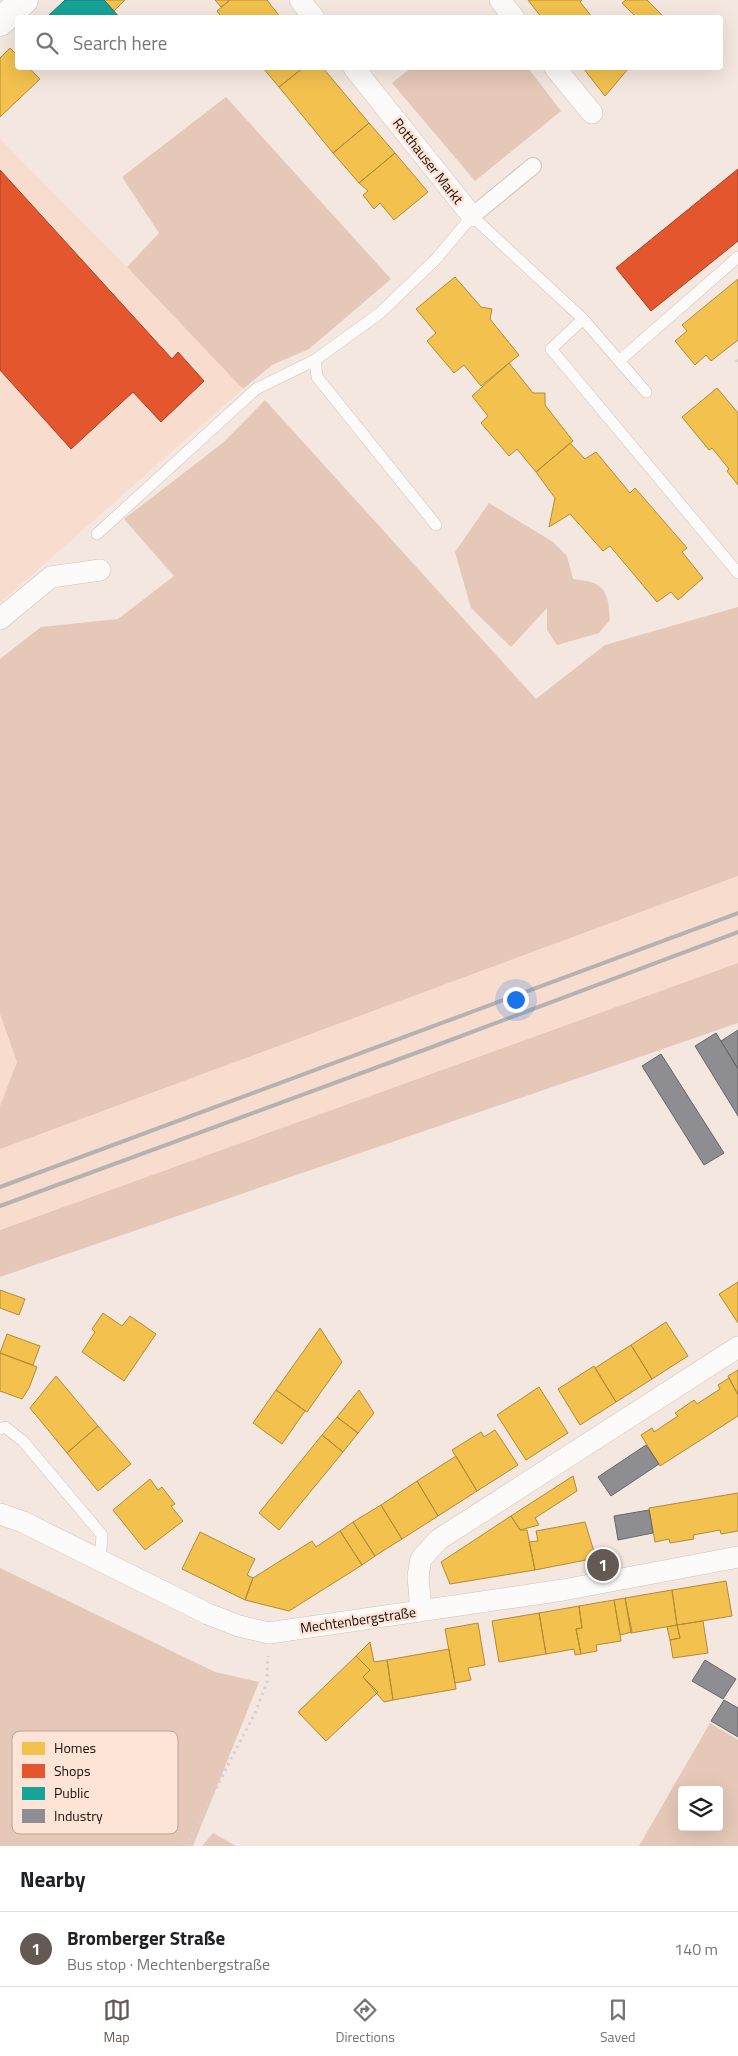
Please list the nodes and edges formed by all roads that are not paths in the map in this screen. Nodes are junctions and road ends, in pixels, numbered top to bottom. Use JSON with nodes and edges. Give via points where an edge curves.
{"nodes":[{"id":1,"x":24,"y":0,"type":"edge"},
{"id":2,"x":300,"y":0,"type":"edge"},
{"id":3,"x":500,"y":0,"type":"edge"},
{"id":4,"x":312,"y":15,"type":"edge"},
{"id":5,"x":512,"y":15,"type":"edge"},
{"id":6,"x":0,"y":22,"type":"edge"},
{"id":7,"x":356,"y":70,"type":"edge"},
{"id":8,"x":557,"y":70,"type":"edge"},
{"id":9,"x":592,"y":113,"type":"dead end"},
{"id":10,"x":533,"y":166,"type":"dead end"},
{"id":11,"x":472,"y":216,"type":"junction"},
{"id":12,"x":738,"y":257,"type":"edge"},
{"id":13,"x":583,"y":319,"type":"junction"},
{"id":14,"x":316,"y":360,"type":"junction"},
{"id":15,"x":619,"y":361,"type":"junction"},
{"id":16,"x":646,"y":392,"type":"dead end"},
{"id":17,"x":436,"y":525,"type":"dead end"},
{"id":18,"x":98,"y":534,"type":"dead end"},
{"id":19,"x":100,"y":570,"type":"dead end"},
{"id":20,"x":738,"y":573,"type":"edge"},
{"id":21,"x":0,"y":619,"type":"edge"},
{"id":22,"x":738,"y":1347,"type":"edge"},
{"id":23,"x":0,"y":1429,"type":"edge"},
{"id":24,"x":0,"y":1514,"type":"edge"},
{"id":25,"x":738,"y":1557,"type":"edge"},
{"id":26,"x":100,"y":1562,"type":"junction"},
{"id":27,"x":421,"y":1611,"type":"junction"}],
"edges":[{"from":1,"to":6,"type":"main road"},
{"from":2,"to":4,"type":"street"},
{"from":3,"to":5,"type":"street"},
{"from":7,"to":11,"type":"street","name":"Rotthauser Markt"},
{"from":8,"to":9,"type":"street"},
{"from":10,"to":11,"type":"street","name":"Rotthauser Markt"},
{"from":11,"to":13,"type":"lane"},
{"from":11,"to":14,"type":"lane","via":[[436,259],[380,313]]},
{"from":12,"to":15,"type":"lane"},
{"from":13,"to":15,"type":"lane"},
{"from":13,"to":20,"type":"lane","via":[[551,349]]},
{"from":14,"to":17,"type":"lane","via":[[317,377]]},
{"from":14,"to":18,"type":"lane","via":[[256,389]]},
{"from":15,"to":16,"type":"lane"},
{"from":19,"to":21,"type":"street","via":[[51,577]]},
{"from":22,"to":27,"type":"street","via":[[438,1540],[421,1558],[418,1576]]},
{"from":23,"to":26,"type":"lane","via":[[5,1427],[24,1441],[102,1535]]},
{"from":24,"to":26,"type":"street","name":"Mechtenbergstraße","via":[[23,1522]]},
{"from":25,"to":27,"type":"street","name":"Mechtenbergstraße","via":[[563,1590]]},
{"from":26,"to":27,"type":"street","name":"Mechtenbergstraße","via":[[208,1614],[270,1633]]}]}
